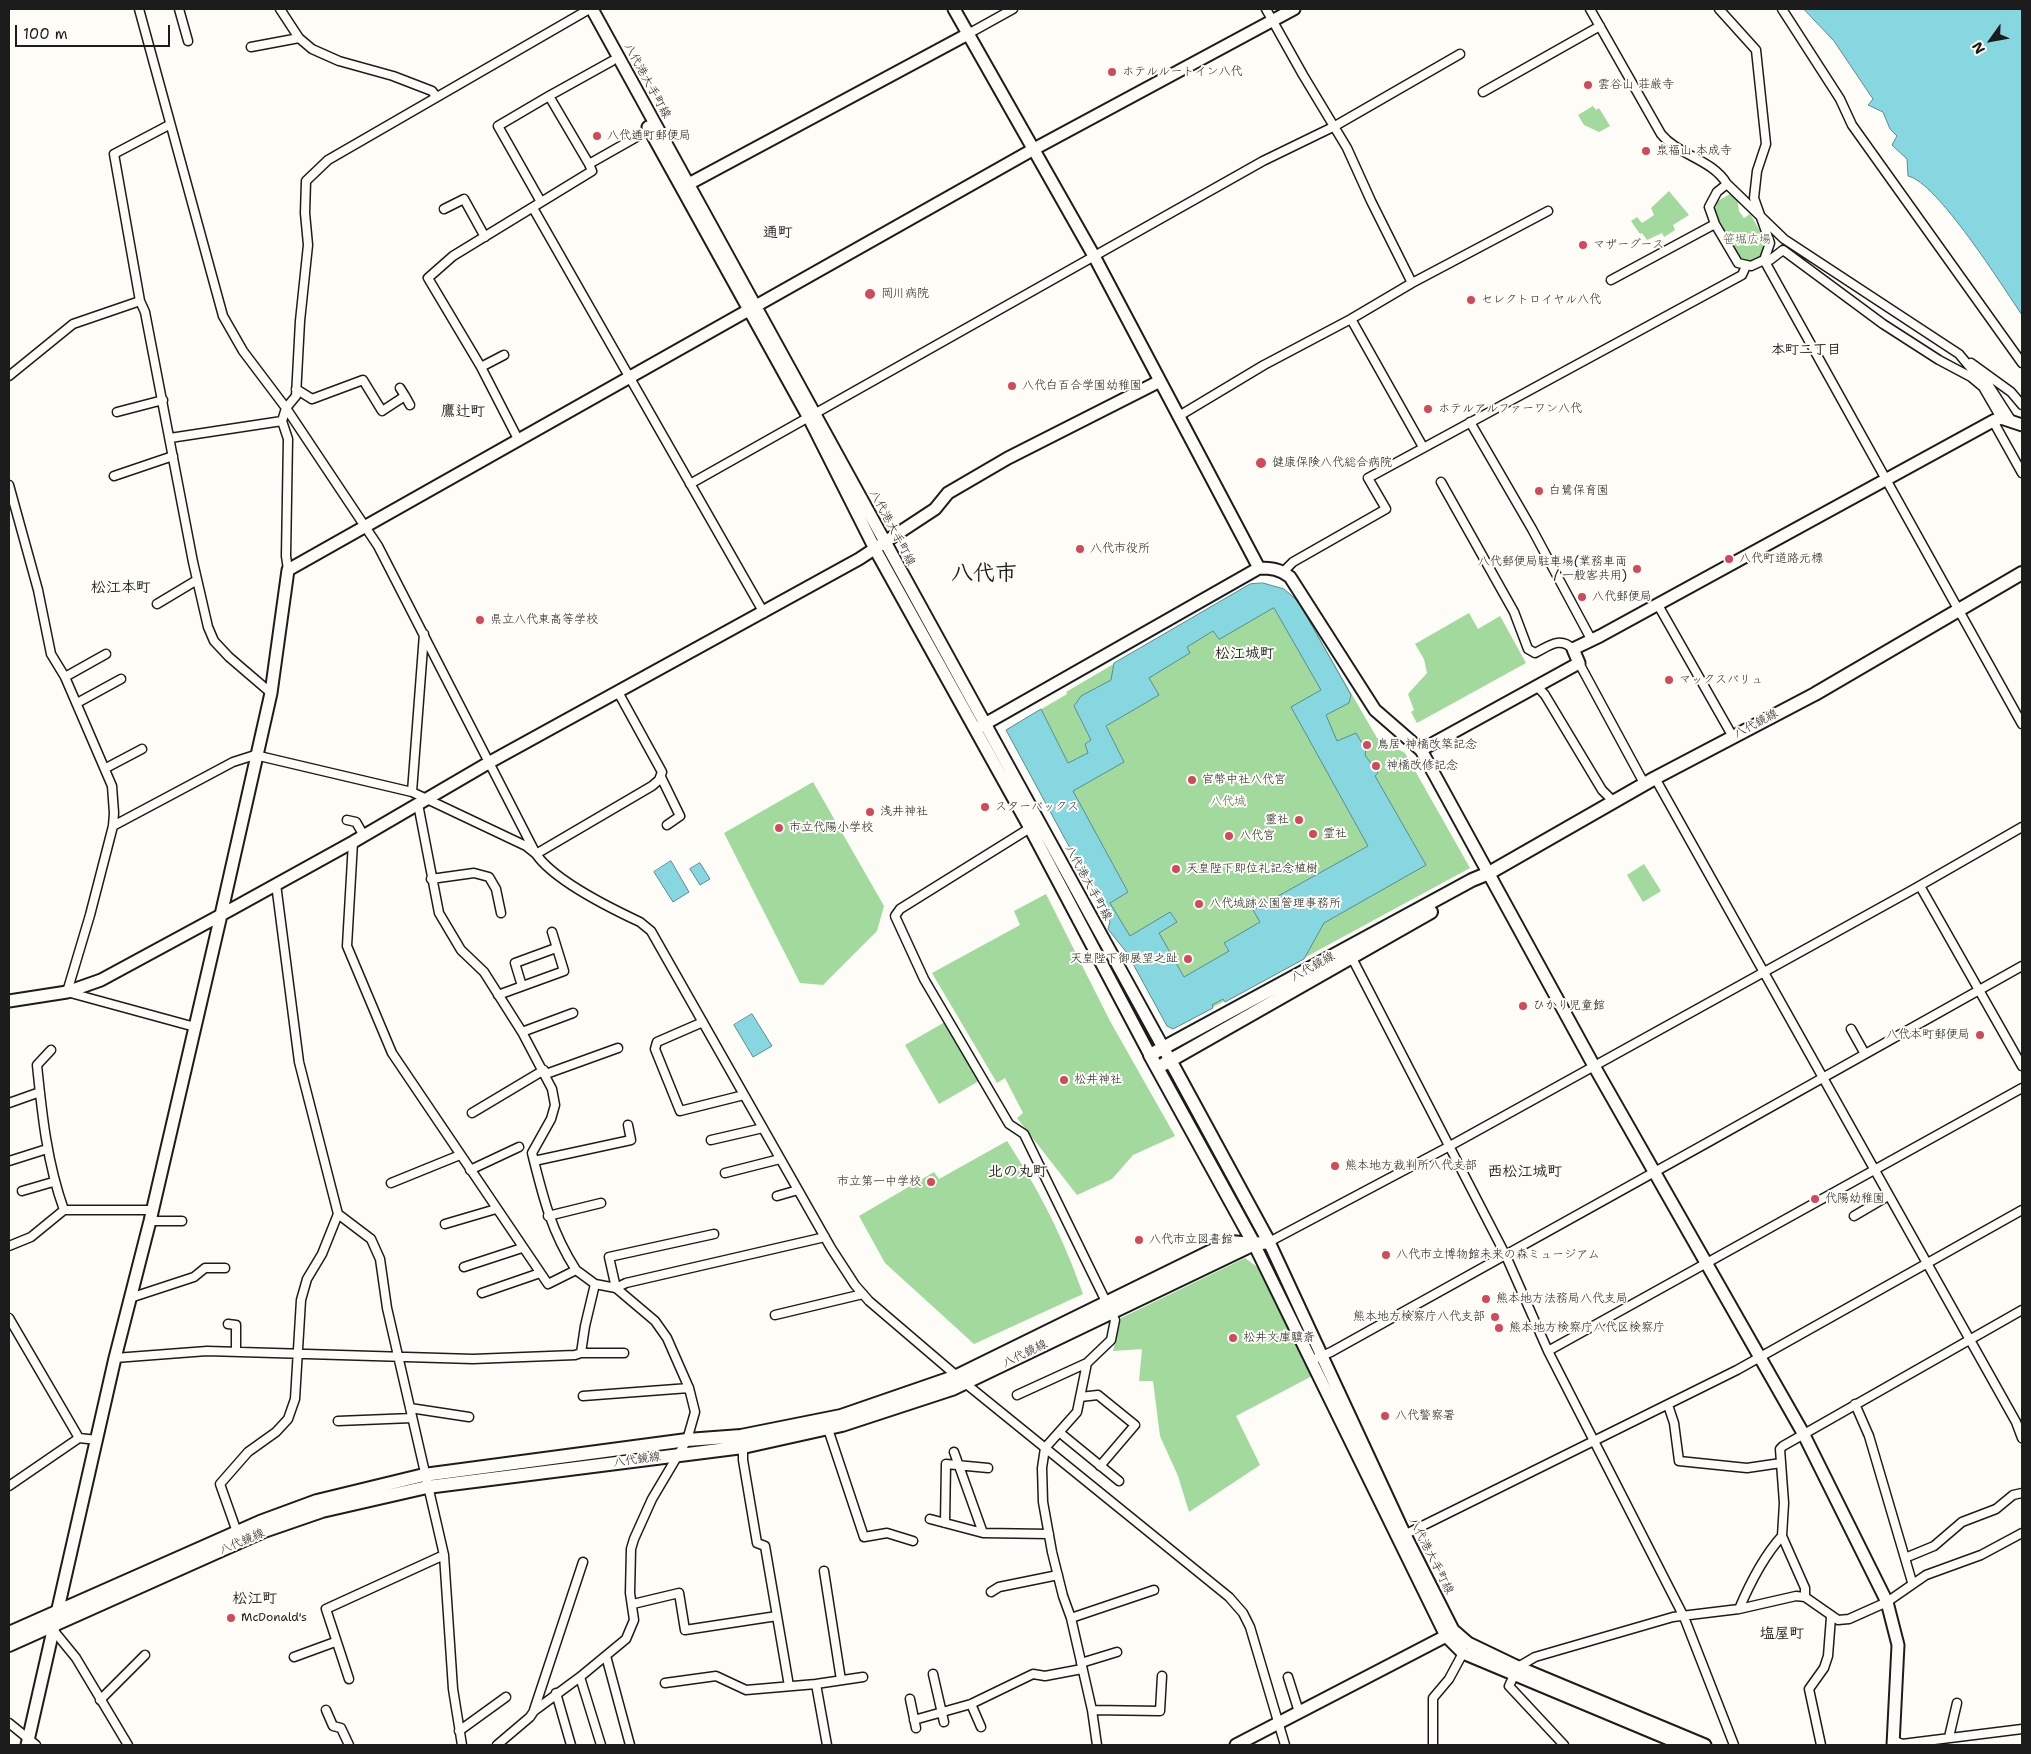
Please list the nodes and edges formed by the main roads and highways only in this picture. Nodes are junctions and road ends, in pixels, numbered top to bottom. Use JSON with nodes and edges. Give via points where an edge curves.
{"nodes":[{"id":1,"x":2022,"y":572,"type":"edge"},
{"id":2,"x":1489,"y":873,"type":"junction"},
{"id":3,"x":1170,"y":1060,"type":"junction"},
{"id":4,"x":1157,"y":1068,"type":"junction"},
{"id":5,"x":1254,"y":1244,"type":"junction"},
{"id":6,"x":961,"y":1380,"type":"junction"},
{"id":7,"x":55,"y":1622,"type":"junction"},
{"id":8,"x":9,"y":1633,"type":"edge"},
{"id":9,"x":9,"y":1645,"type":"edge"}],
"edges":[{"from":1,"to":2,"type":"main road","name":"八代鏡線","via":[[1814,694],[1650,781]]},
{"from":2,"to":3,"type":"main road","name":"八代鏡線","via":[[1476,886]]},
{"from":2,"to":4,"type":"main road","name":"八代鏡線","via":[[1150,1055]]},
{"from":3,"to":4,"type":"main road","name":"八代鏡線"},
{"from":3,"to":5,"type":"main road","name":"八代鏡線","via":[[1269,1242]]},
{"from":4,"to":5,"type":"main road"},
{"from":5,"to":6,"type":"main road","name":"八代鏡線","via":[[1109,1308]]},
{"from":6,"to":7,"type":"main road","name":"八代鏡線","via":[[828,1428],[743,1447],[427,1487],[322,1511],[264,1531]]},
{"from":6,"to":7,"type":"main road","name":"八代鏡線","via":[[841,1416],[741,1436],[687,1440],[424,1475],[317,1501],[237,1532]]},
{"from":7,"to":8,"type":"main road","name":"八代鏡線"},
{"from":7,"to":9,"type":"main road","name":"八代鏡線"}]}
